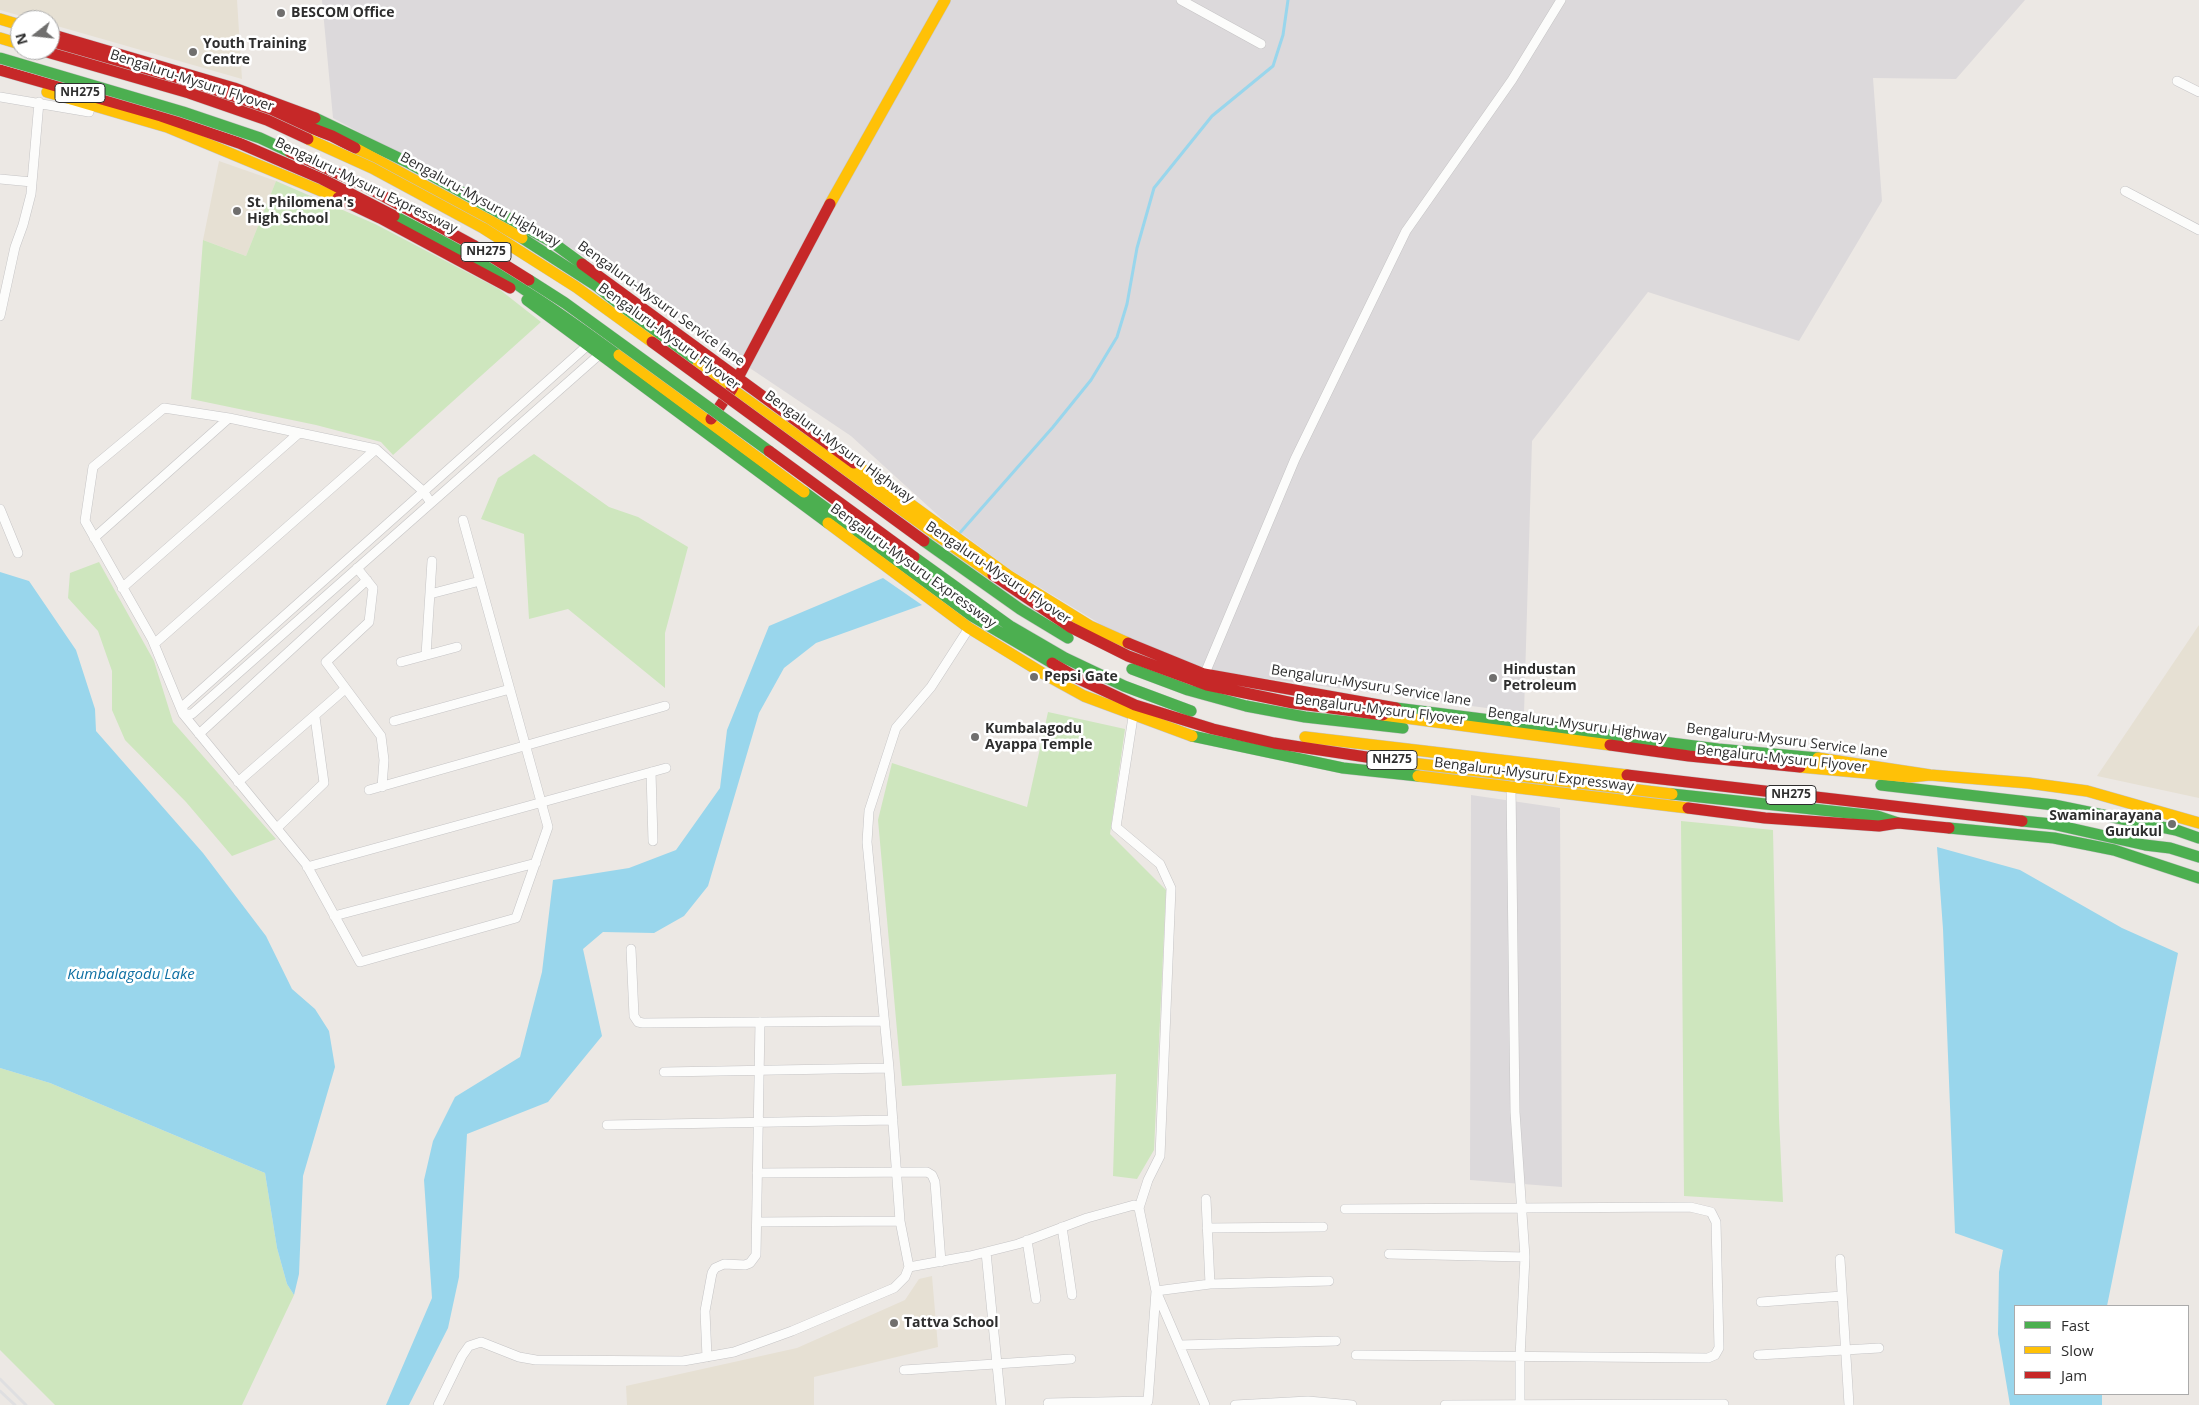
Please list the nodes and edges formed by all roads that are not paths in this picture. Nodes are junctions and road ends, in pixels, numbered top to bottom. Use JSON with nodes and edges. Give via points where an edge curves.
{"nodes":[{"id":1,"x":945,"y":0,"type":"edge"},
{"id":2,"x":1181,"y":0,"type":"edge"},
{"id":3,"x":1561,"y":0,"type":"edge"},
{"id":4,"x":60,"y":37,"type":"edge"},
{"id":5,"x":1261,"y":44,"type":"dead end"},
{"id":6,"x":60,"y":47,"type":"edge"},
{"id":7,"x":60,"y":56,"type":"edge"},
{"id":8,"x":0,"y":58,"type":"edge"},
{"id":9,"x":0,"y":70,"type":"edge"},
{"id":10,"x":0,"y":78,"type":"edge"},
{"id":11,"x":2177,"y":81,"type":"dead end"},
{"id":12,"x":2199,"y":92,"type":"edge"},
{"id":13,"x":0,"y":97,"type":"edge"},
{"id":14,"x":39,"y":102,"type":"junction"},
{"id":15,"x":91,"y":105,"type":"junction"},
{"id":16,"x":404,"y":167,"type":"junction"},
{"id":17,"x":0,"y":179,"type":"edge"},
{"id":18,"x":32,"y":182,"type":"junction"},
{"id":19,"x":2125,"y":191,"type":"dead end"},
{"id":20,"x":382,"y":214,"type":"junction"},
{"id":21,"x":2199,"y":230,"type":"edge"},
{"id":22,"x":0,"y":316,"type":"edge"},
{"id":23,"x":588,"y":345,"type":"junction"},
{"id":24,"x":600,"y":354,"type":"junction"},
{"id":25,"x":735,"y":384,"type":"junction"},
{"id":26,"x":229,"y":418,"type":"junction"},
{"id":27,"x":707,"y":426,"type":"junction"},
{"id":28,"x":299,"y":433,"type":"junction"},
{"id":29,"x":376,"y":449,"type":"junction"},
{"id":30,"x":423,"y":491,"type":"junction"},
{"id":31,"x":432,"y":503,"type":"junction"},
{"id":32,"x":0,"y":509,"type":"edge"},
{"id":33,"x":463,"y":520,"type":"dead end"},
{"id":34,"x":94,"y":538,"type":"junction"},
{"id":35,"x":18,"y":553,"type":"dead end"},
{"id":36,"x":432,"y":561,"type":"dead end"},
{"id":37,"x":357,"y":568,"type":"junction"},
{"id":38,"x":367,"y":580,"type":"junction"},
{"id":39,"x":480,"y":581,"type":"junction"},
{"id":40,"x":916,"y":581,"type":"junction"},
{"id":41,"x":122,"y":588,"type":"junction"},
{"id":42,"x":430,"y":594,"type":"junction"},
{"id":43,"x":969,"y":628,"type":"junction"},
{"id":44,"x":154,"y":644,"type":"junction"},
{"id":45,"x":457,"y":647,"type":"dead end"},
{"id":46,"x":426,"y":655,"type":"junction"},
{"id":47,"x":401,"y":662,"type":"dead end"},
{"id":48,"x":1203,"y":678,"type":"junction"},
{"id":49,"x":346,"y":689,"type":"junction"},
{"id":50,"x":510,"y":689,"type":"junction"},
{"id":51,"x":665,"y":706,"type":"dead end"},
{"id":52,"x":183,"y":714,"type":"junction"},
{"id":53,"x":1133,"y":716,"type":"junction"},
{"id":54,"x":315,"y":717,"type":"junction"},
{"id":55,"x":394,"y":722,"type":"dead end"},
{"id":56,"x":199,"y":734,"type":"junction"},
{"id":57,"x":526,"y":746,"type":"junction"},
{"id":58,"x":666,"y":768,"type":"dead end"},
{"id":59,"x":651,"y":772,"type":"junction"},
{"id":60,"x":238,"y":782,"type":"junction"},
{"id":61,"x":1511,"y":786,"type":"junction"},
{"id":62,"x":382,"y":787,"type":"junction"},
{"id":63,"x":369,"y":790,"type":"dead end"},
{"id":64,"x":541,"y":802,"type":"junction"},
{"id":65,"x":1898,"y":823,"type":"junction"},
{"id":66,"x":2199,"y":823,"type":"edge"},
{"id":67,"x":276,"y":828,"type":"junction"},
{"id":68,"x":2199,"y":838,"type":"edge"},
{"id":69,"x":653,"y":841,"type":"dead end"},
{"id":70,"x":2199,"y":857,"type":"edge"},
{"id":71,"x":536,"y":863,"type":"junction"},
{"id":72,"x":307,"y":866,"type":"junction"},
{"id":73,"x":2198,"y":875,"type":"edge"},
{"id":74,"x":334,"y":916,"type":"junction"},
{"id":75,"x":632,"y":949,"type":"dead end"},
{"id":76,"x":884,"y":1021,"type":"junction"},
{"id":77,"x":760,"y":1022,"type":"junction"},
{"id":78,"x":889,"y":1068,"type":"junction"},
{"id":79,"x":759,"y":1070,"type":"junction"},
{"id":80,"x":664,"y":1072,"type":"dead end"},
{"id":81,"x":893,"y":1120,"type":"junction"},
{"id":82,"x":758,"y":1122,"type":"junction"},
{"id":83,"x":607,"y":1125,"type":"dead end"},
{"id":84,"x":897,"y":1172,"type":"junction"},
{"id":85,"x":757,"y":1173,"type":"junction"},
{"id":86,"x":1206,"y":1199,"type":"dead end"},
{"id":87,"x":1139,"y":1208,"type":"junction"},
{"id":88,"x":1523,"y":1208,"type":"junction"},
{"id":89,"x":1345,"y":1209,"type":"dead end"},
{"id":90,"x":900,"y":1221,"type":"junction"},
{"id":91,"x":757,"y":1222,"type":"junction"},
{"id":92,"x":1062,"y":1227,"type":"junction"},
{"id":93,"x":1323,"y":1227,"type":"dead end"},
{"id":94,"x":1207,"y":1228,"type":"junction"},
{"id":95,"x":1027,"y":1240,"type":"junction"},
{"id":96,"x":986,"y":1252,"type":"junction"},
{"id":97,"x":1389,"y":1254,"type":"dead end"},
{"id":98,"x":1524,"y":1257,"type":"junction"},
{"id":99,"x":1840,"y":1259,"type":"dead end"},
{"id":100,"x":941,"y":1262,"type":"junction"},
{"id":101,"x":909,"y":1267,"type":"junction"},
{"id":102,"x":1329,"y":1281,"type":"dead end"},
{"id":103,"x":1210,"y":1284,"type":"junction"},
{"id":104,"x":1156,"y":1291,"type":"junction"},
{"id":105,"x":1072,"y":1295,"type":"dead end"},
{"id":106,"x":1842,"y":1296,"type":"junction"},
{"id":107,"x":1036,"y":1299,"type":"dead end"},
{"id":108,"x":1761,"y":1302,"type":"dead end"},
{"id":109,"x":1336,"y":1341,"type":"dead end"},
{"id":110,"x":1180,"y":1345,"type":"junction"},
{"id":111,"x":1879,"y":1348,"type":"dead end"},
{"id":112,"x":1845,"y":1350,"type":"junction"},
{"id":113,"x":1356,"y":1355,"type":"dead end"},
{"id":114,"x":1758,"y":1355,"type":"dead end"},
{"id":115,"x":707,"y":1357,"type":"junction"},
{"id":116,"x":1520,"y":1357,"type":"junction"},
{"id":117,"x":1071,"y":1359,"type":"dead end"},
{"id":118,"x":997,"y":1364,"type":"junction"},
{"id":119,"x":904,"y":1370,"type":"dead end"},
{"id":120,"x":1048,"y":1403,"type":"dead end"},
{"id":121,"x":1093,"y":1403,"type":"edge"},
{"id":122,"x":1119,"y":1403,"type":"edge"},
{"id":123,"x":1520,"y":1404,"type":"edge"},
{"id":124,"x":1724,"y":1404,"type":"edge"},
{"id":125,"x":438,"y":1405,"type":"edge"},
{"id":126,"x":1001,"y":1405,"type":"edge"},
{"id":127,"x":1205,"y":1405,"type":"edge"},
{"id":128,"x":1235,"y":1405,"type":"edge"},
{"id":129,"x":1352,"y":1405,"type":"edge"},
{"id":130,"x":1445,"y":1405,"type":"edge"},
{"id":131,"x":1849,"y":1405,"type":"edge"}],
"edges":[{"from":1,"to":25,"type":"main road","via":[[834,196]]},
{"from":2,"to":5,"type":"street"},
{"from":3,"to":48,"type":"street","via":[[1512,80],[1406,230],[1295,459]]},
{"from":4,"to":16,"type":"main road","number":"NH275","via":[[234,88],[309,115]]},
{"from":6,"to":16,"type":"main road","name":"Bengaluru-Mysuru Highway","number":"NH275","via":[[238,100]]},
{"from":7,"to":68,"type":"main road","name":"Bengaluru-Mysuru Flyover","number":"NH275","bridge":true,"via":[[267,120],[364,164],[483,228],[576,287],[1020,609],[1074,641],[1159,680],[1216,698],[1305,717],[2054,805],[2176,830]]},
{"from":8,"to":70,"type":"main road","name":"Bengaluru-Mysuru Expressway","number":"NH275","bridge":true,"via":[[260,138],[363,185],[447,230],[565,303],[1010,626],[1072,662],[1152,698],[1241,725],[1302,736],[2052,824]]},
{"from":9,"to":20,"type":"main road","name":"Bengaluru-Mysuru Expressway","number":"NH275","via":[[161,116],[231,140],[281,160]]},
{"from":10,"to":15,"type":"main road","name":"Bengaluru-Mysuru Expressway","number":"NH275"},
{"from":11,"to":12,"type":"street"},
{"from":13,"to":14,"type":"street"},
{"from":14,"to":15,"type":"street","via":[[89,112]]},
{"from":14,"to":18,"type":"street"},
{"from":15,"to":20,"type":"main road","name":"Bengaluru-Mysuru Expressway","number":"NH275","via":[[160,124]]},
{"from":16,"to":20,"type":"main road"},
{"from":16,"to":25,"type":"main road","name":"Bengaluru-Mysuru Highway","number":"NH275","via":[[598,287],[657,334]]},
{"from":17,"to":18,"type":"street"},
{"from":18,"to":22,"type":"street"},
{"from":19,"to":21,"type":"street"},
{"from":20,"to":23,"type":"main road","name":"Bengaluru-Mysuru Expressway","number":"NH275","via":[[506,285]]},
{"from":20,"to":27,"type":"main road","name":"Bengaluru-Mysuru Expressway","number":"NH275","via":[[489,265],[589,333]]},
{"from":23,"to":24,"type":"main road","name":"Bengaluru-Mysuru Expressway","number":"NH275"},
{"from":23,"to":30,"type":"street"},
{"from":24,"to":27,"type":"main road","name":"Bengaluru-Mysuru Expressway","number":"NH275"},
{"from":24,"to":31,"type":"street"},
{"from":25,"to":27,"type":"main road"},
{"from":25,"to":48,"type":"main road","name":"Bengaluru-Mysuru Highway","number":"NH275","via":[[1070,627],[1128,656]]},
{"from":26,"to":28,"type":"street"},
{"from":26,"to":34,"type":"street"},
{"from":26,"to":34,"type":"street","via":[[164,408],[93,467],[84,521]]},
{"from":27,"to":40,"type":"main road","name":"Bengaluru-Mysuru Expressway","number":"NH275"},
{"from":28,"to":29,"type":"street"},
{"from":28,"to":41,"type":"street"},
{"from":29,"to":30,"type":"street"},
{"from":29,"to":44,"type":"street"},
{"from":30,"to":31,"type":"street"},
{"from":30,"to":52,"type":"street","via":[[183,706]]},
{"from":31,"to":37,"type":"street"},
{"from":32,"to":35,"type":"street"},
{"from":33,"to":39,"type":"street"},
{"from":34,"to":41,"type":"street"},
{"from":36,"to":42,"type":"street"},
{"from":37,"to":38,"type":"street"},
{"from":37,"to":52,"type":"street","via":[[192,714]]},
{"from":38,"to":49,"type":"street","via":[[374,588],[369,622],[326,662]]},
{"from":38,"to":56,"type":"street"},
{"from":39,"to":42,"type":"street"},
{"from":39,"to":50,"type":"street"},
{"from":40,"to":43,"type":"main road","name":"Bengaluru-Mysuru Expressway","number":"NH275"},
{"from":40,"to":65,"type":"main road","name":"Bengaluru-Mysuru Expressway","number":"NH275","via":[[1079,680],[1135,705],[1212,729],[1274,743],[1371,758],[1877,816]]},
{"from":41,"to":44,"type":"street"},
{"from":42,"to":46,"type":"street"},
{"from":43,"to":53,"type":"main road","name":"Bengaluru-Mysuru Expressway","number":"NH275","via":[[1084,696]]},
{"from":43,"to":76,"type":"street","via":[[931,687],[896,728],[869,811],[867,842]]},
{"from":44,"to":52,"type":"street"},
{"from":45,"to":46,"type":"street"},
{"from":46,"to":47,"type":"street"},
{"from":48,"to":66,"type":"main road","name":"Bengaluru-Mysuru Highway","number":"NH275","via":[[1293,703],[1689,756],[1883,775],[1930,775],[2028,783],[2087,792]]},
{"from":49,"to":54,"type":"street"},
{"from":49,"to":62,"type":"street","via":[[381,736],[384,760]]},
{"from":50,"to":55,"type":"street"},
{"from":50,"to":57,"type":"street"},
{"from":51,"to":57,"type":"street"},
{"from":52,"to":56,"type":"street"},
{"from":53,"to":61,"type":"main road","name":"Bengaluru-Mysuru Expressway","number":"NH275","via":[[1187,736],[1343,768]]},
{"from":53,"to":87,"type":"street","via":[[1116,827],[1160,864],[1171,888],[1160,1156]]},
{"from":54,"to":60,"type":"street"},
{"from":54,"to":67,"type":"street","via":[[324,783]]},
{"from":56,"to":60,"type":"street"},
{"from":57,"to":62,"type":"street"},
{"from":57,"to":64,"type":"street"},
{"from":58,"to":59,"type":"street"},
{"from":59,"to":64,"type":"street"},
{"from":59,"to":69,"type":"street"},
{"from":60,"to":67,"type":"street"},
{"from":61,"to":65,"type":"main road","name":"Bengaluru-Mysuru Expressway","number":"NH275","via":[[1765,818],[1879,826]]},
{"from":61,"to":88,"type":"street","via":[[1515,1112]]},
{"from":62,"to":63,"type":"street"},
{"from":64,"to":71,"type":"street","via":[[548,827]]},
{"from":64,"to":72,"type":"street"},
{"from":65,"to":73,"type":"main road","name":"Bengaluru-Mysuru Expressway","number":"NH275","via":[[2054,838],[2114,850]]},
{"from":67,"to":72,"type":"street"},
{"from":71,"to":74,"type":"street"},
{"from":71,"to":74,"type":"street","via":[[516,918],[360,962]]},
{"from":72,"to":74,"type":"street"},
{"from":75,"to":77,"type":"street","via":[[634,1016],[638,1022]]},
{"from":76,"to":77,"type":"street"},
{"from":76,"to":78,"type":"street"},
{"from":77,"to":79,"type":"street"},
{"from":78,"to":79,"type":"street"},
{"from":78,"to":81,"type":"street"},
{"from":79,"to":80,"type":"street"},
{"from":79,"to":82,"type":"street"},
{"from":81,"to":82,"type":"street"},
{"from":81,"to":84,"type":"street"},
{"from":82,"to":83,"type":"street"},
{"from":82,"to":85,"type":"street"},
{"from":84,"to":85,"type":"street"},
{"from":84,"to":90,"type":"street"},
{"from":84,"to":100,"type":"street","via":[[927,1172],[932,1175]]},
{"from":85,"to":91,"type":"street"},
{"from":86,"to":94,"type":"street"},
{"from":87,"to":92,"type":"street","via":[[1134,1205],[1120,1207]]},
{"from":87,"to":104,"type":"street"},
{"from":88,"to":89,"type":"street"},
{"from":88,"to":98,"type":"street"},
{"from":88,"to":116,"type":"street","via":[[1690,1207],[1711,1212],[1716,1222],[1719,1348],[1708,1358]]},
{"from":90,"to":91,"type":"street"},
{"from":90,"to":101,"type":"street"},
{"from":91,"to":115,"type":"street","via":[[754,1260],[745,1265],[724,1264],[712,1273],[705,1311]]},
{"from":92,"to":95,"type":"street"},
{"from":92,"to":105,"type":"street"},
{"from":93,"to":94,"type":"street"},
{"from":94,"to":103,"type":"street"},
{"from":95,"to":96,"type":"street"},
{"from":95,"to":107,"type":"street"},
{"from":96,"to":100,"type":"street"},
{"from":96,"to":118,"type":"street"},
{"from":97,"to":98,"type":"street"},
{"from":98,"to":116,"type":"street"},
{"from":99,"to":106,"type":"street"},
{"from":100,"to":101,"type":"street"},
{"from":101,"to":115,"type":"street","via":[[905,1277],[894,1288],[742,1349]]},
{"from":102,"to":103,"type":"street"},
{"from":103,"to":104,"type":"street"},
{"from":104,"to":110,"type":"street"},
{"from":104,"to":122,"type":"street","via":[[1148,1401]]},
{"from":106,"to":108,"type":"street"},
{"from":106,"to":112,"type":"street"},
{"from":109,"to":110,"type":"street"},
{"from":110,"to":127,"type":"street"},
{"from":111,"to":112,"type":"street"},
{"from":112,"to":114,"type":"street"},
{"from":112,"to":131,"type":"street"},
{"from":113,"to":116,"type":"street"},
{"from":115,"to":125,"type":"street","via":[[666,1362],[536,1360],[481,1342],[469,1346],[462,1356]]},
{"from":116,"to":123,"type":"street"},
{"from":117,"to":118,"type":"street"},
{"from":118,"to":119,"type":"street"},
{"from":118,"to":126,"type":"street"},
{"from":120,"to":121,"type":"street"},
{"from":121,"to":122,"type":"street"},
{"from":123,"to":124,"type":"street"},
{"from":123,"to":130,"type":"street"},
{"from":128,"to":129,"type":"street","via":[[1308,1401]]}]}
